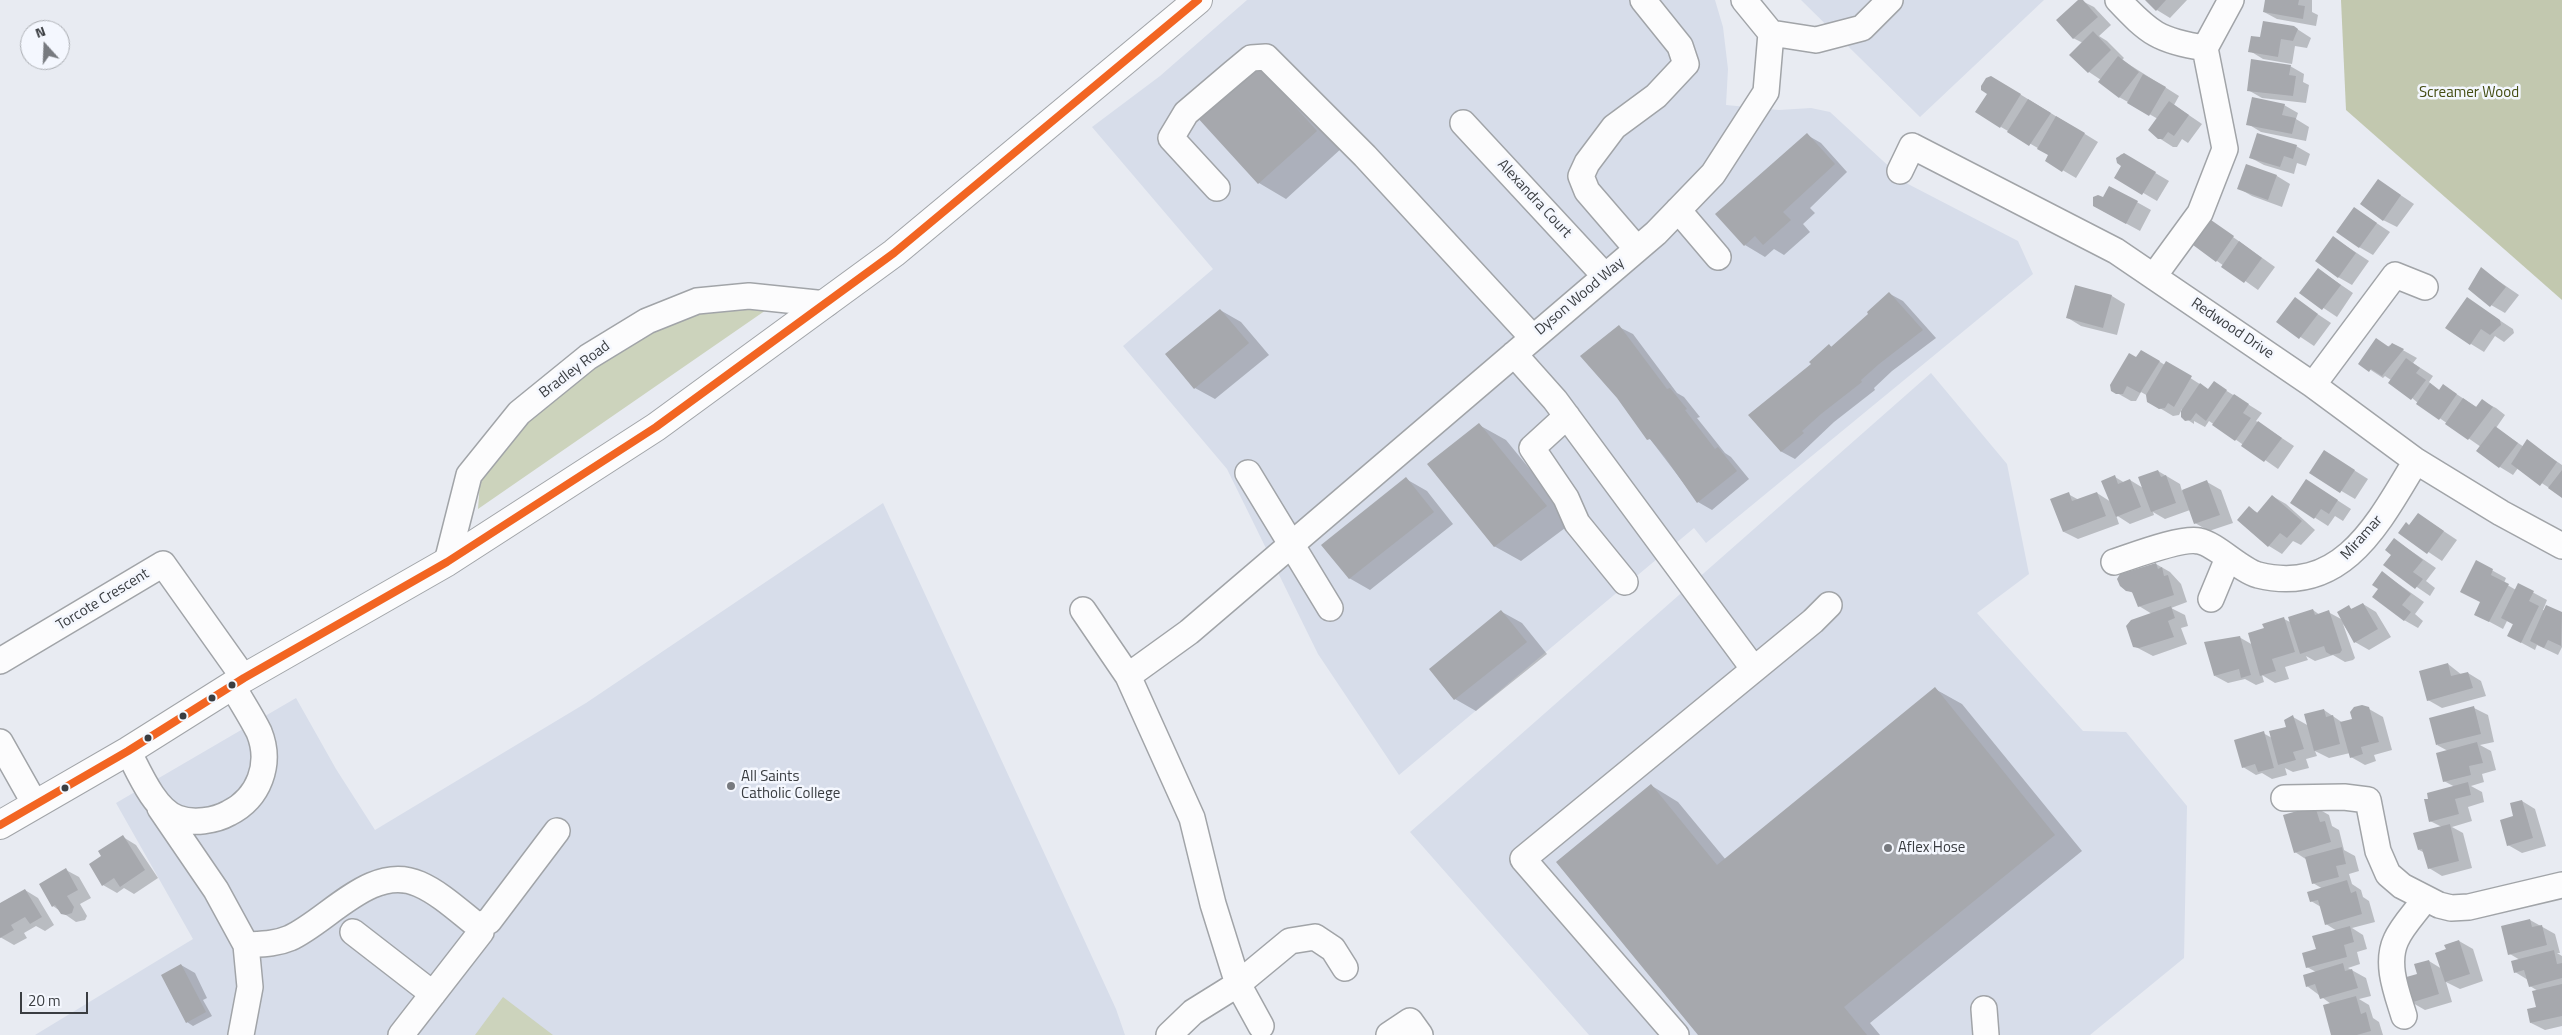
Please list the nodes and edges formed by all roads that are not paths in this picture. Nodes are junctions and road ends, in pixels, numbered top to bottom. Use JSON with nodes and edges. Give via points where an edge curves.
{"nodes":[{"id":1,"x":1198,"y":0,"type":"edge"},
{"id":2,"x":1643,"y":0,"type":"edge"},
{"id":3,"x":1744,"y":0,"type":"edge"},
{"id":4,"x":1890,"y":0,"type":"edge"},
{"id":5,"x":2118,"y":0,"type":"edge"},
{"id":6,"x":2230,"y":0,"type":"edge"},
{"id":7,"x":1771,"y":33,"type":"junction"},
{"id":8,"x":2205,"y":48,"type":"junction"},
{"id":9,"x":1463,"y":123,"type":"dead end"},
{"id":10,"x":1900,"y":171,"type":"dead end"},
{"id":11,"x":1217,"y":188,"type":"dead end"},
{"id":12,"x":1678,"y":210,"type":"junction"},
{"id":13,"x":1637,"y":249,"type":"junction"},
{"id":14,"x":1718,"y":257,"type":"dead end"},
{"id":15,"x":1605,"y":276,"type":"junction"},
{"id":16,"x":2154,"y":276,"type":"junction"},
{"id":17,"x":2425,"y":287,"type":"dead end"},
{"id":18,"x":826,"y":304,"type":"junction"},
{"id":19,"x":1523,"y":346,"type":"junction"},
{"id":20,"x":2313,"y":385,"type":"junction"},
{"id":21,"x":1567,"y":416,"type":"junction"},
{"id":22,"x":2416,"y":461,"type":"junction"},
{"id":23,"x":1248,"y":473,"type":"dead end"},
{"id":24,"x":1292,"y":545,"type":"junction"},
{"id":25,"x":2562,"y":546,"type":"edge"},
{"id":26,"x":2228,"y":558,"type":"junction"},
{"id":27,"x":447,"y":562,"type":"junction"},
{"id":28,"x":2114,"y":562,"type":"dead end"},
{"id":29,"x":1625,"y":582,"type":"dead end"},
{"id":30,"x":2211,"y":599,"type":"dead end"},
{"id":31,"x":1829,"y":605,"type":"dead end"},
{"id":32,"x":1330,"y":608,"type":"dead end"},
{"id":33,"x":1083,"y":610,"type":"dead end"},
{"id":34,"x":0,"y":661,"type":"edge"},
{"id":35,"x":1753,"y":668,"type":"junction"},
{"id":36,"x":1128,"y":676,"type":"junction"},
{"id":37,"x":238,"y":682,"type":"junction"},
{"id":38,"x":0,"y":742,"type":"edge"},
{"id":39,"x":128,"y":751,"type":"junction"},
{"id":40,"x":2284,"y":798,"type":"dead end"},
{"id":41,"x":155,"y":800,"type":"junction"},
{"id":42,"x":35,"y":804,"type":"junction"},
{"id":43,"x":0,"y":824,"type":"edge"},
{"id":44,"x":558,"y":831,"type":"dead end"},
{"id":45,"x":2562,"y":885,"type":"edge"},
{"id":46,"x":2425,"y":899,"type":"junction"},
{"id":47,"x":478,"y":926,"type":"junction"},
{"id":48,"x":352,"y":932,"type":"dead end"},
{"id":49,"x":246,"y":944,"type":"junction"},
{"id":50,"x":1345,"y":968,"type":"dead end"},
{"id":51,"x":1238,"y":984,"type":"junction"},
{"id":52,"x":432,"y":994,"type":"junction"},
{"id":53,"x":1984,"y":1009,"type":"dead end"},
{"id":54,"x":2404,"y":1016,"type":"dead end"},
{"id":55,"x":1262,"y":1026,"type":"dead end"},
{"id":56,"x":241,"y":1035,"type":"edge"},
{"id":57,"x":401,"y":1035,"type":"edge"},
{"id":58,"x":1169,"y":1035,"type":"edge"},
{"id":59,"x":1389,"y":1035,"type":"edge"},
{"id":60,"x":1420,"y":1035,"type":"edge"},
{"id":61,"x":1676,"y":1035,"type":"edge"},
{"id":62,"x":1986,"y":1035,"type":"edge"}],
"edges":[{"from":1,"to":18,"type":"main road","via":[[894,253]]},
{"from":2,"to":13,"type":"street","via":[[1680,46],[1686,64],[1656,96],[1614,127],[1581,176],[1587,191]]},
{"from":3,"to":7,"type":"street"},
{"from":4,"to":7,"type":"street","via":[[1862,28],[1816,40]]},
{"from":5,"to":8,"type":"street","via":[[2142,26],[2172,43]]},
{"from":6,"to":8,"type":"street"},
{"from":7,"to":12,"type":"street","name":"Dyson Wood Way","via":[[1766,92],[1714,174]]},
{"from":8,"to":16,"type":"street","via":[[2225,149],[2200,213]]},
{"from":9,"to":15,"type":"street","name":"Alexandra Court"},
{"from":10,"to":16,"type":"street","name":"Redwood Drive","via":[[1912,146],[2116,251]]},
{"from":11,"to":19,"type":"street","via":[[1171,138],[1186,113],[1251,58],[1266,57],[1364,156]]},
{"from":12,"to":13,"type":"street","name":"Dyson Wood Way"},
{"from":12,"to":14,"type":"street"},
{"from":13,"to":15,"type":"street","name":"Dyson Wood Way"},
{"from":15,"to":19,"type":"street","name":"Dyson Wood Way"},
{"from":16,"to":20,"type":"street","name":"Redwood Drive"},
{"from":17,"to":20,"type":"street","via":[[2395,275]]},
{"from":18,"to":27,"type":"main road","via":[[656,427]]},
{"from":18,"to":27,"type":"street","name":"Bradley Road","via":[[749,296],[697,301],[647,321],[588,357],[520,413],[469,474]]},
{"from":19,"to":21,"type":"street"},
{"from":19,"to":24,"type":"street","name":"Dyson Wood Way"},
{"from":20,"to":22,"type":"street","name":"Redwood Drive"},
{"from":21,"to":29,"type":"street","via":[[1532,448],[1566,498],[1577,523]]},
{"from":21,"to":35,"type":"street"},
{"from":22,"to":25,"type":"street","name":"Redwood Drive"},
{"from":22,"to":26,"type":"street","name":"Miramar","via":[[2384,514],[2356,550],[2337,566],[2312,577],[2288,579],[2257,575]]},
{"from":23,"to":24,"type":"street"},
{"from":24,"to":32,"type":"street"},
{"from":24,"to":36,"type":"street","name":"Dyson Wood Way","via":[[1189,632]]},
{"from":26,"to":28,"type":"street","name":"Miramar","via":[[2200,541],[2184,541]]},
{"from":26,"to":30,"type":"street"},
{"from":27,"to":37,"type":"main road"},
{"from":31,"to":35,"type":"street"},
{"from":33,"to":36,"type":"street"},
{"from":34,"to":37,"type":"street","name":"Torcote Crescent","via":[[163,564]]},
{"from":35,"to":61,"type":"street","via":[[1523,859]]},
{"from":36,"to":51,"type":"street","via":[[1192,818],[1213,904]]},
{"from":37,"to":39,"type":"main road"},
{"from":37,"to":41,"type":"street","via":[[260,734],[264,770],[251,798],[219,819],[201,821],[176,818]]},
{"from":38,"to":42,"type":"street"},
{"from":39,"to":41,"type":"street"},
{"from":39,"to":42,"type":"main road"},
{"from":40,"to":46,"type":"street","via":[[2368,800],[2378,851],[2388,874]]},
{"from":41,"to":49,"type":"street","via":[[216,890]]},
{"from":42,"to":43,"type":"main road"},
{"from":44,"to":47,"type":"street","via":[[489,921]]},
{"from":45,"to":46,"type":"street","via":[[2469,907],[2451,908]]},
{"from":46,"to":54,"type":"street","via":[[2396,940],[2392,954],[2393,979]]},
{"from":47,"to":49,"type":"street","via":[[419,884],[393,880],[374,884],[359,892],[291,937],[270,944]]},
{"from":47,"to":52,"type":"street","via":[[481,932]]},
{"from":48,"to":52,"type":"street"},
{"from":49,"to":56,"type":"street","via":[[250,987]]},
{"from":50,"to":51,"type":"street","via":[[1333,949],[1315,937],[1290,941]]},
{"from":51,"to":55,"type":"street"},
{"from":51,"to":58,"type":"street","via":[[1193,1012]]},
{"from":52,"to":57,"type":"street"},
{"from":53,"to":62,"type":"street"},
{"from":59,"to":60,"type":"street","via":[[1410,1021]]}]}
